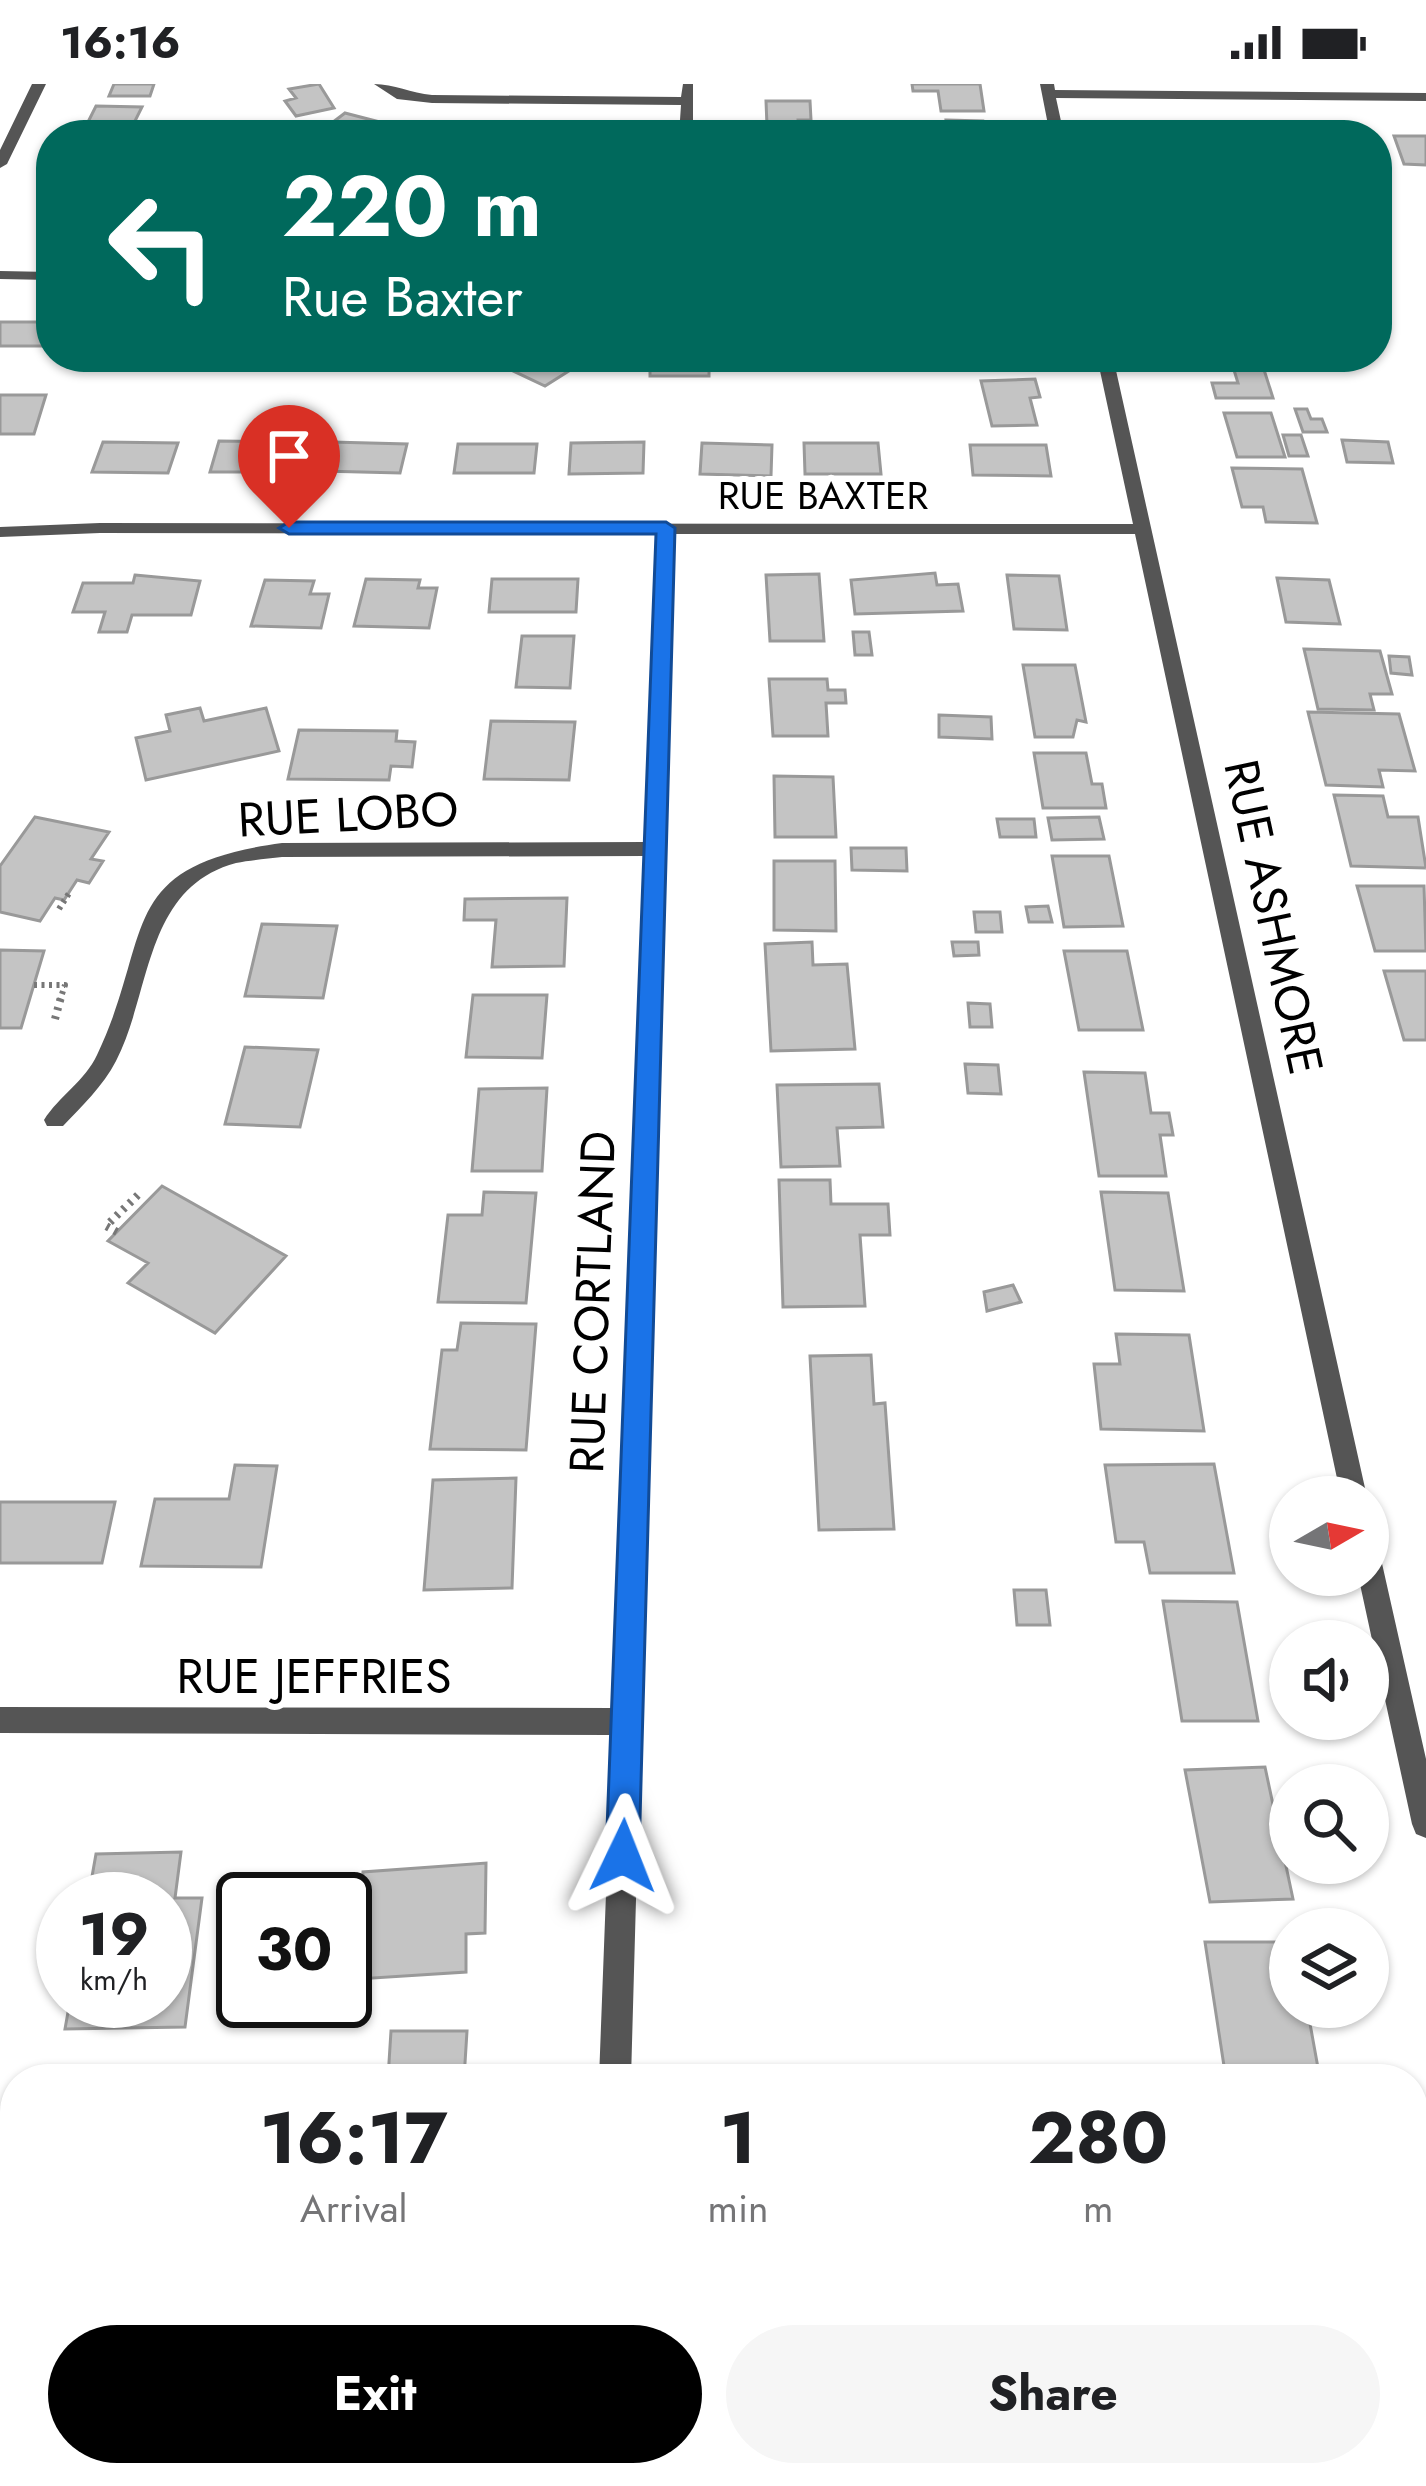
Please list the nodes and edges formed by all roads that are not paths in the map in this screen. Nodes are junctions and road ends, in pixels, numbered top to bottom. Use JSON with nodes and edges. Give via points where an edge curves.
{"nodes":[{"id":1,"x":39,"y":84,"type":"edge"},
{"id":2,"x":381,"y":84,"type":"edge"},
{"id":3,"x":688,"y":84,"type":"edge"},
{"id":4,"x":1048,"y":89,"type":"edge"},
{"id":5,"x":1426,"y":98,"type":"edge"},
{"id":6,"x":688,"y":101,"type":"junction"},
{"id":7,"x":687,"y":120,"type":"edge"},
{"id":8,"x":1054,"y":120,"type":"edge"},
{"id":9,"x":0,"y":164,"type":"edge"},
{"id":10,"x":0,"y":275,"type":"edge"},
{"id":11,"x":36,"y":276,"type":"edge"},
{"id":12,"x":1108,"y":372,"type":"edge"},
{"id":13,"x":666,"y":528,"type":"junction"},
{"id":14,"x":1143,"y":529,"type":"junction"},
{"id":15,"x":0,"y":532,"type":"edge"},
{"id":16,"x":655,"y":849,"type":"junction"},
{"id":17,"x":55,"y":1120,"type":"dead end"},
{"id":18,"x":1349,"y":1476,"type":"edge"},
{"id":19,"x":1376,"y":1596,"type":"edge"},
{"id":20,"x":0,"y":1720,"type":"edge"},
{"id":21,"x":627,"y":1722,"type":"junction"},
{"id":22,"x":1426,"y":1824,"type":"edge"},
{"id":23,"x":616,"y":2064,"type":"edge"}],
"edges":[{"from":1,"to":9,"type":"street"},
{"from":2,"to":6,"type":"street","via":[[415,98]]},
{"from":3,"to":6,"type":"street"},
{"from":4,"to":5,"type":"street"},
{"from":4,"to":8,"type":"street"},
{"from":6,"to":7,"type":"street"},
{"from":10,"to":11,"type":"street"},
{"from":12,"to":14,"type":"street","name":"RUE ASHMORE"},
{"from":13,"to":14,"type":"street","name":"RUE BAXTER"},
{"from":13,"to":15,"type":"street","name":"RUE BAXTER"},
{"from":13,"to":16,"type":"street","name":"RUE CORTLAND"},
{"from":14,"to":18,"type":"street","name":"RUE ASHMORE"},
{"from":16,"to":17,"type":"street","name":"RUE LOBO","via":[[250,851],[203,868],[162,899],[107,1058]]},
{"from":16,"to":21,"type":"street","name":"RUE CORTLAND"},
{"from":19,"to":22,"type":"street"},
{"from":20,"to":21,"type":"street","name":"RUE JEFFRIES"},
{"from":21,"to":23,"type":"street","name":"RUE CORTLAND"}]}
